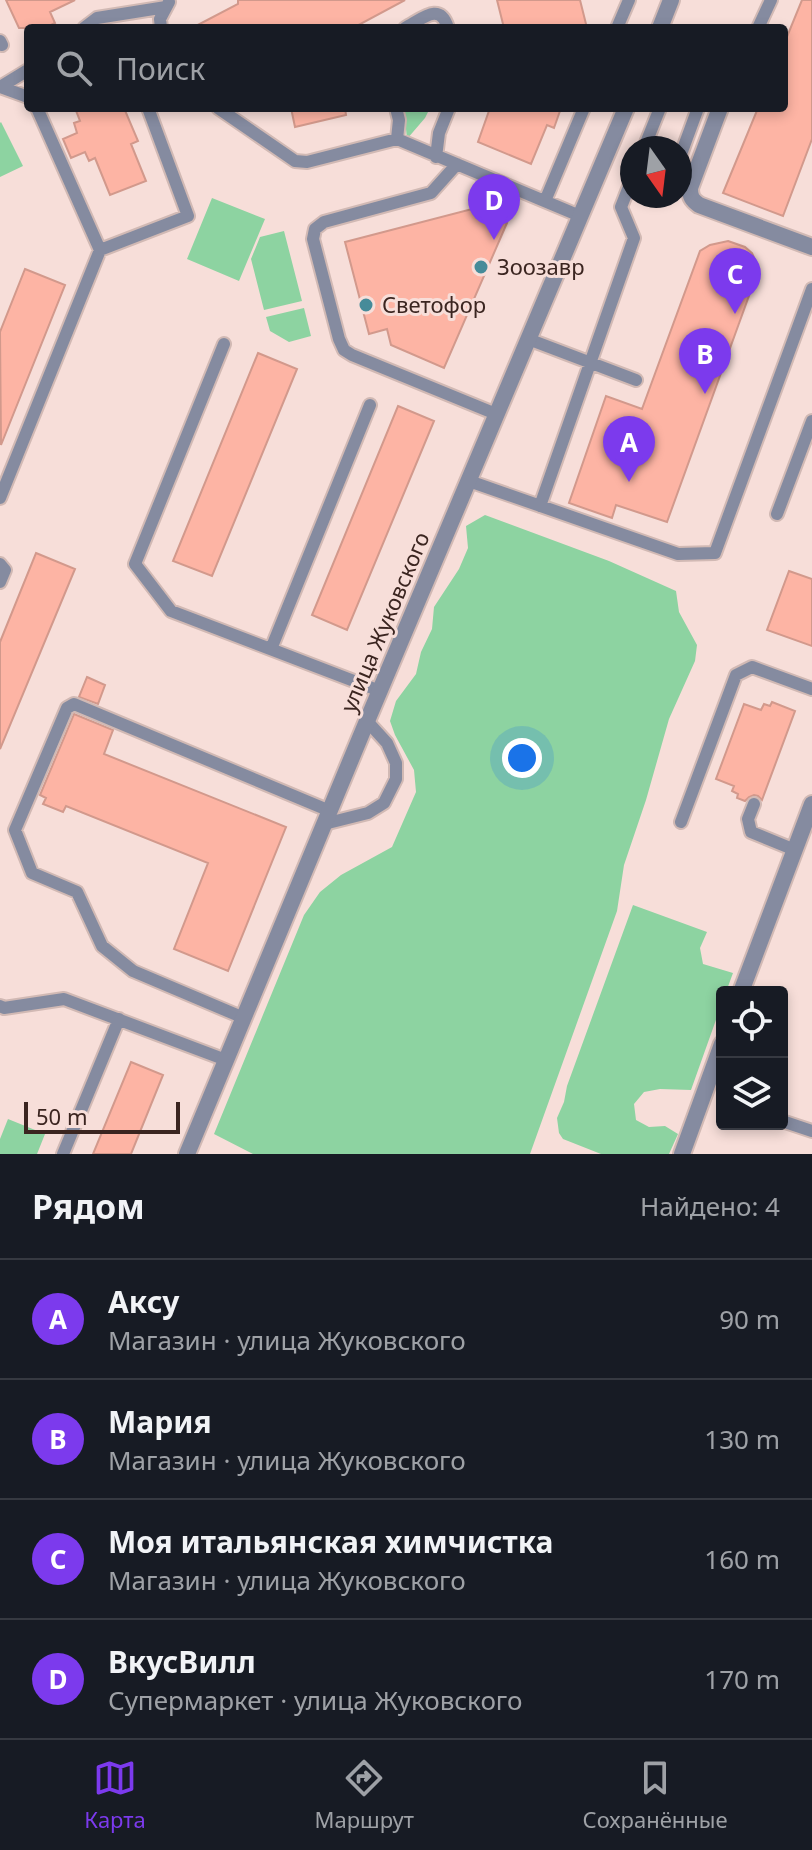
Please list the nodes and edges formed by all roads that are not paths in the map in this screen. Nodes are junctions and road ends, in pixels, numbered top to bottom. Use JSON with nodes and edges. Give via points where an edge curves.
{"nodes":[{"id":1,"x":629,"y":0,"type":"edge"},
{"id":2,"x":771,"y":0,"type":"edge"},
{"id":3,"x":668,"y":1,"type":"edge"},
{"id":4,"x":168,"y":3,"type":"edge"},
{"id":5,"x":133,"y":6,"type":"edge"},
{"id":6,"x":116,"y":22,"type":"edge"},
{"id":7,"x":89,"y":24,"type":"edge"},
{"id":8,"x":161,"y":24,"type":"edge"},
{"id":9,"x":413,"y":24,"type":"edge"},
{"id":10,"x":447,"y":24,"type":"edge"},
{"id":11,"x":619,"y":24,"type":"edge"},
{"id":12,"x":661,"y":24,"type":"edge"},
{"id":13,"x":761,"y":24,"type":"edge"},
{"id":14,"x":24,"y":72,"type":"edge"},
{"id":15,"x":0,"y":87,"type":"edge"},
{"id":16,"x":24,"y":96,"type":"edge"},
{"id":17,"x":39,"y":112,"type":"edge"},
{"id":18,"x":149,"y":112,"type":"edge"},
{"id":19,"x":224,"y":112,"type":"edge"},
{"id":20,"x":397,"y":112,"type":"edge"},
{"id":21,"x":447,"y":112,"type":"edge"},
{"id":22,"x":582,"y":112,"type":"edge"},
{"id":23,"x":624,"y":112,"type":"edge"},
{"id":24,"x":658,"y":112,"type":"edge"},
{"id":25,"x":697,"y":112,"type":"edge"},
{"id":26,"x":718,"y":112,"type":"edge"},
{"id":27,"x":649,"y":136,"type":"edge"},
{"id":28,"x":688,"y":136,"type":"edge"},
{"id":29,"x":397,"y":139,"type":"junction"},
{"id":30,"x":436,"y":157,"type":"junction"},
{"id":31,"x":457,"y":164,"type":"junction"},
{"id":32,"x":545,"y":201,"type":"junction"},
{"id":33,"x":621,"y":208,"type":"edge"},
{"id":34,"x":580,"y":216,"type":"junction"},
{"id":35,"x":812,"y":247,"type":"edge"},
{"id":36,"x":100,"y":250,"type":"junction"},
{"id":37,"x":812,"y":289,"type":"edge"},
{"id":38,"x":528,"y":339,"type":"junction"},
{"id":39,"x":224,"y":344,"type":"dead end"},
{"id":40,"x":589,"y":362,"type":"junction"},
{"id":41,"x":636,"y":380,"type":"dead end"},
{"id":42,"x":370,"y":405,"type":"dead end"},
{"id":43,"x":496,"y":414,"type":"junction"},
{"id":44,"x":812,"y":421,"type":"edge"},
{"id":45,"x":469,"y":481,"type":"junction"},
{"id":46,"x":0,"y":498,"type":"edge"},
{"id":47,"x":540,"y":506,"type":"junction"},
{"id":48,"x":777,"y":514,"type":"dead end"},
{"id":49,"x":0,"y":564,"type":"edge"},
{"id":50,"x":0,"y":582,"type":"edge"},
{"id":51,"x":271,"y":649,"type":"junction"},
{"id":52,"x":812,"y":689,"type":"edge"},
{"id":53,"x":380,"y":691,"type":"junction"},
{"id":54,"x":367,"y":721,"type":"junction"},
{"id":55,"x":754,"y":804,"type":"dead end"},
{"id":56,"x":812,"y":804,"type":"edge"},
{"id":57,"x":327,"y":818,"type":"junction"},
{"id":58,"x":681,"y":822,"type":"dead end"},
{"id":59,"x":795,"y":850,"type":"junction"},
{"id":60,"x":743,"y":986,"type":"edge"},
{"id":61,"x":1,"y":1011,"type":"edge"},
{"id":62,"x":244,"y":1018,"type":"junction"},
{"id":63,"x":119,"y":1019,"type":"junction"},
{"id":64,"x":717,"y":1058,"type":"edge"},
{"id":65,"x":226,"y":1060,"type":"junction"},
{"id":66,"x":788,"y":1123,"type":"edge"},
{"id":67,"x":812,"y":1131,"type":"edge"},
{"id":68,"x":63,"y":1154,"type":"edge"},
{"id":69,"x":187,"y":1154,"type":"edge"},
{"id":70,"x":682,"y":1154,"type":"edge"}],
"edges":[{"from":1,"to":11,"type":"lane"},
{"from":2,"to":13,"type":"lane"},
{"from":3,"to":12,"type":"street"},
{"from":4,"to":5,"type":"lane"},
{"from":4,"to":8,"type":"lane"},
{"from":5,"to":6,"type":"lane"},
{"from":6,"to":7,"type":"lane","via":[[97,18]]},
{"from":9,"to":10,"type":"lane","via":[[435,13]]},
{"from":14,"to":15,"type":"lane"},
{"from":15,"to":16,"type":"lane"},
{"from":17,"to":36,"type":"lane"},
{"from":18,"to":36,"type":"lane","via":[[188,216]]},
{"from":19,"to":29,"type":"lane","via":[[295,161]]},
{"from":20,"to":29,"type":"lane"},
{"from":21,"to":30,"type":"lane"},
{"from":22,"to":32,"type":"lane"},
{"from":23,"to":34,"type":"street","name":"улица Жуковского"},
{"from":24,"to":27,"type":"lane"},
{"from":25,"to":28,"type":"lane"},
{"from":26,"to":35,"type":"street","via":[[690,188],[693,200]]},
{"from":29,"to":30,"type":"lane"},
{"from":30,"to":31,"type":"lane"},
{"from":31,"to":32,"type":"lane"},
{"from":31,"to":43,"type":"lane","via":[[431,193],[324,222],[313,239],[344,350]]},
{"from":32,"to":34,"type":"lane"},
{"from":33,"to":40,"type":"lane","via":[[634,238]]},
{"from":34,"to":38,"type":"street","name":"улица Жуковского"},
{"from":36,"to":46,"type":"lane"},
{"from":37,"to":47,"type":"lane","via":[[715,553],[678,554]]},
{"from":38,"to":40,"type":"lane"},
{"from":38,"to":43,"type":"street","name":"улица Жуковского"},
{"from":39,"to":51,"type":"lane","via":[[135,564],[171,611]]},
{"from":40,"to":41,"type":"lane"},
{"from":40,"to":47,"type":"lane"},
{"from":42,"to":51,"type":"lane"},
{"from":43,"to":45,"type":"street","name":"улица Жуковского"},
{"from":44,"to":48,"type":"lane"},
{"from":45,"to":47,"type":"lane"},
{"from":45,"to":53,"type":"street","name":"улица Жуковского"},
{"from":49,"to":50,"type":"lane","via":[[5,570]]},
{"from":51,"to":53,"type":"lane"},
{"from":52,"to":58,"type":"lane","via":[[752,667],[736,675]]},
{"from":53,"to":54,"type":"street","name":"улица Жуковского"},
{"from":54,"to":57,"type":"street","name":"улица Жуковского"},
{"from":54,"to":57,"type":"lane","via":[[387,743],[396,779],[384,803],[368,813]]},
{"from":55,"to":59,"type":"lane","via":[[748,819],[751,832]]},
{"from":56,"to":59,"type":"street"},
{"from":57,"to":62,"type":"street","name":"улица Жуковского"},
{"from":57,"to":62,"type":"lane","via":[[74,704],[67,708],[15,830],[32,873],[77,892],[102,946],[133,971]]},
{"from":59,"to":60,"type":"street"},
{"from":61,"to":63,"type":"lane","via":[[64,999]]},
{"from":62,"to":65,"type":"street","name":"улица Жуковского"},
{"from":63,"to":65,"type":"lane"},
{"from":63,"to":68,"type":"lane"},
{"from":64,"to":70,"type":"street"},
{"from":65,"to":69,"type":"street","name":"улица Жуковского"},
{"from":66,"to":67,"type":"lane"}]}
